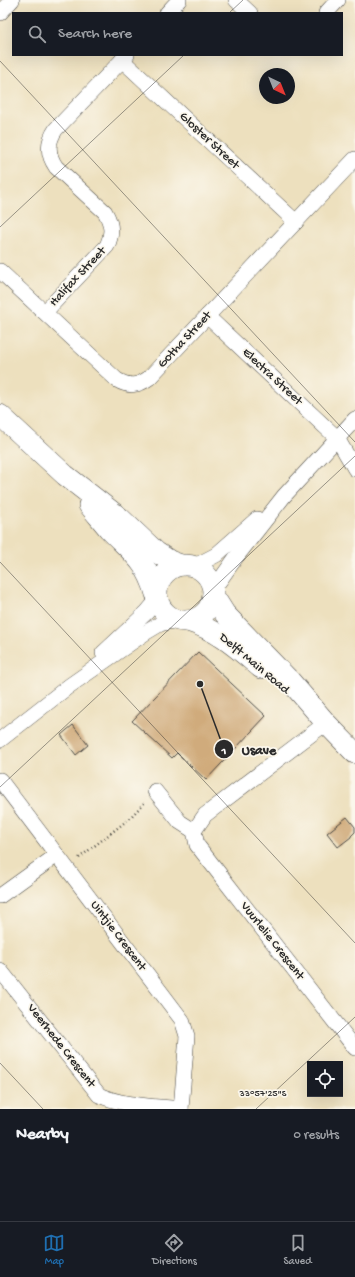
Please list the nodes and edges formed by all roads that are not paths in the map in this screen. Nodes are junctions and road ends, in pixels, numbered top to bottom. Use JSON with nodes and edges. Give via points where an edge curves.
{"nodes":[{"id":1,"x":12,"y":0,"type":"edge"},
{"id":2,"x":179,"y":0,"type":"edge"},
{"id":3,"x":236,"y":0,"type":"edge"},
{"id":4,"x":338,"y":0,"type":"edge"},
{"id":5,"x":168,"y":12,"type":"edge"},
{"id":6,"x":249,"y":12,"type":"edge"},
{"id":7,"x":327,"y":12,"type":"edge"},
{"id":8,"x":0,"y":13,"type":"edge"},
{"id":9,"x":124,"y":58,"type":"edge"},
{"id":10,"x":355,"y":159,"type":"edge"},
{"id":11,"x":296,"y":222,"type":"junction"},
{"id":12,"x":0,"y":271,"type":"edge"},
{"id":13,"x":44,"y":312,"type":"junction"},
{"id":14,"x":207,"y":316,"type":"junction"},
{"id":15,"x":0,"y":415,"type":"edge"},
{"id":16,"x":355,"y":419,"type":"edge"},
{"id":17,"x":337,"y":438,"type":"junction"},
{"id":18,"x":355,"y":470,"type":"edge"},
{"id":19,"x":65,"y":475,"type":"junction"},
{"id":20,"x":284,"y":496,"type":"junction"},
{"id":21,"x":188,"y":565,"type":"junction"},
{"id":22,"x":213,"y":592,"type":"junction"},
{"id":23,"x":157,"y":597,"type":"junction"},
{"id":24,"x":182,"y":620,"type":"junction"},
{"id":25,"x":69,"y":686,"type":"junction"},
{"id":26,"x":322,"y":718,"type":"junction"},
{"id":27,"x":0,"y":740,"type":"edge"},
{"id":28,"x":355,"y":753,"type":"edge"},
{"id":29,"x":0,"y":780,"type":"edge"},
{"id":30,"x":155,"y":792,"type":"road end"},
{"id":31,"x":194,"y":831,"type":"junction"},
{"id":32,"x":57,"y":855,"type":"junction"},
{"id":33,"x":0,"y":896,"type":"edge"},
{"id":34,"x":0,"y":970,"type":"edge"},
{"id":35,"x":355,"y":1048,"type":"edge"},
{"id":36,"x":181,"y":1109,"type":"edge"}],
"edges":[{"from":1,"to":8,"type":"street"},
{"from":2,"to":5,"type":"street"},
{"from":3,"to":6,"type":"street"},
{"from":4,"to":7,"type":"street"},
{"from":9,"to":11,"type":"street","name":"Gloster Street"},
{"from":9,"to":13,"type":"street","name":"Halifax Street","via":[[56,129],[50,141],[49,154],[56,167],[105,212],[111,228],[107,246]]},
{"from":10,"to":11,"type":"street","name":"Gotha Street"},
{"from":11,"to":14,"type":"street","name":"Gotha Street"},
{"from":12,"to":13,"type":"street","name":"Gotha Street"},
{"from":13,"to":14,"type":"street","name":"Gotha Street","via":[[117,380],[129,385],[143,383],[149,378]]},
{"from":14,"to":17,"type":"street","name":"Electra Street"},
{"from":15,"to":19,"type":"street"},
{"from":16,"to":17,"type":"street"},
{"from":17,"to":18,"type":"street","name":"Electra Street"},
{"from":17,"to":20,"type":"street"},
{"from":19,"to":21,"type":"street","via":[[120,518],[156,552],[170,561]]},
{"from":19,"to":23,"type":"street","via":[[109,529],[144,565]]},
{"from":20,"to":21,"type":"street","via":[[216,555]]},
{"from":20,"to":22,"type":"street","via":[[237,556]]},
{"from":21,"to":22,"type":"street","via":[[202,570],[208,576],[212,582]]},
{"from":21,"to":23,"type":"street","via":[[177,565],[162,576],[157,585]]},
{"from":22,"to":24,"type":"street","via":[[204,614]]},
{"from":22,"to":26,"type":"street","name":"Delft Main Road","via":[[225,614]]},
{"from":23,"to":24,"type":"street","via":[[164,612]]},
{"from":23,"to":25,"type":"street","via":[[147,612]]},
{"from":24,"to":25,"type":"street","via":[[152,628]]},
{"from":24,"to":26,"type":"street","name":"Delft Main Road","via":[[210,629],[224,637]]},
{"from":25,"to":27,"type":"street"},
{"from":26,"to":28,"type":"street","name":"Delft Main Road"},
{"from":26,"to":31,"type":"street","via":[[205,815]]},
{"from":29,"to":32,"type":"street","name":"Uintjie Crescent"},
{"from":30,"to":31,"type":"street","via":[[180,822]]},
{"from":31,"to":35,"type":"street","name":"Vuurlelie Crescent","via":[[197,845]]},
{"from":32,"to":33,"type":"street"},
{"from":32,"to":36,"type":"street","name":"Uintjie Crescent","via":[[182,1020],[188,1036]]},
{"from":34,"to":36,"type":"street","name":"Veerhede Crescent","via":[[99,1095],[120,1102]]}]}
